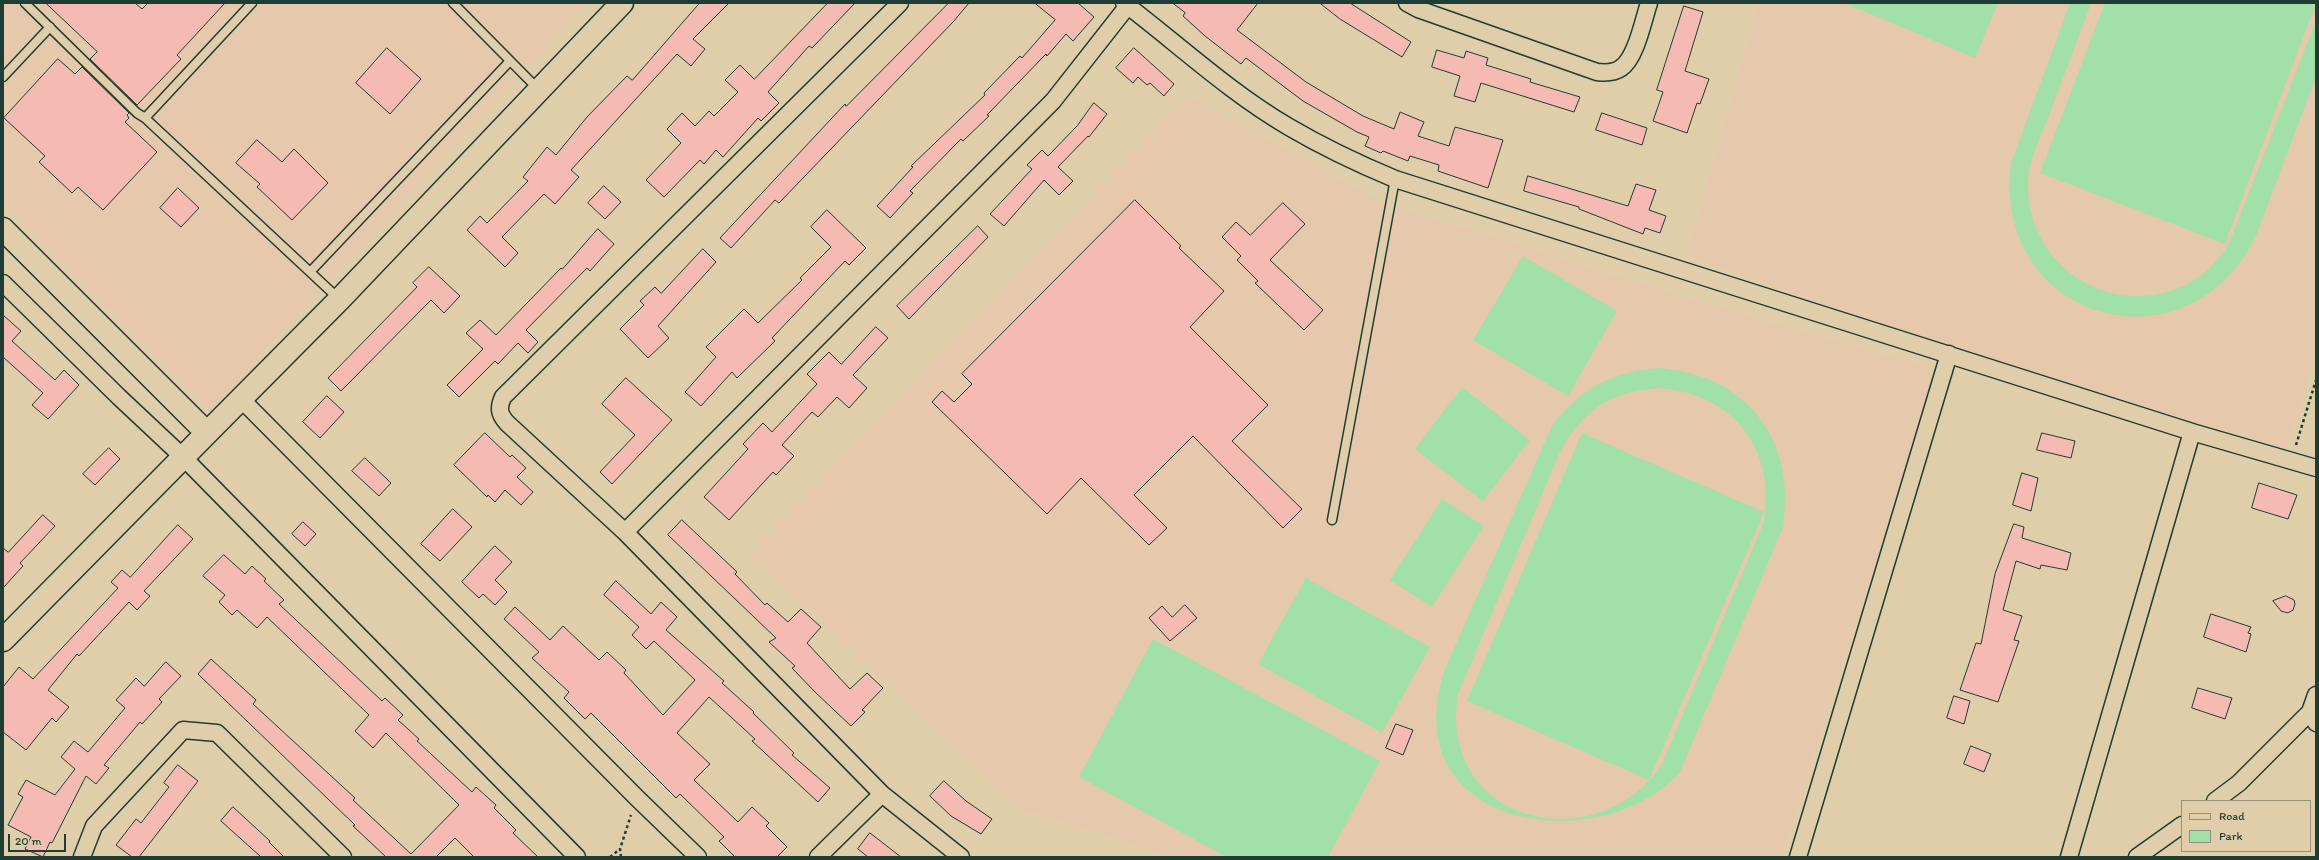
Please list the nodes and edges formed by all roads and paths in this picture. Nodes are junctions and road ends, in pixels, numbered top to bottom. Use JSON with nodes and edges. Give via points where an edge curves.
{"nodes":[{"id":1,"x":26,"y":3,"type":"edge"},
{"id":2,"x":252,"y":3,"type":"edge"},
{"id":3,"x":453,"y":3,"type":"edge"},
{"id":4,"x":622,"y":3,"type":"edge"},
{"id":5,"x":900,"y":3,"type":"edge"},
{"id":6,"x":1407,"y":3,"type":"edge"},
{"id":7,"x":1648,"y":3,"type":"edge"},
{"id":8,"x":1127,"y":4,"type":"edge"},
{"id":9,"x":50,"y":27,"type":"junction"},
{"id":10,"x":509,"y":62,"type":"junction"},
{"id":11,"x":3,"y":77,"type":"edge"},
{"id":12,"x":539,"y":90,"type":"junction"},
{"id":13,"x":145,"y":118,"type":"junction"},
{"id":14,"x":1395,"y":179,"type":"junction"},
{"id":15,"x":3,"y":229,"type":"edge"},
{"id":16,"x":310,"y":272,"type":"junction"},
{"id":17,"x":3,"y":283,"type":"edge"},
{"id":18,"x":340,"y":299,"type":"junction"},
{"id":19,"x":1949,"y":354,"type":"junction"},
{"id":20,"x":2316,"y":380,"type":"edge"},
{"id":21,"x":241,"y":399,"type":"junction"},
{"id":22,"x":2192,"y":432,"type":"junction"},
{"id":23,"x":207,"y":433,"type":"junction"},
{"id":24,"x":184,"y":458,"type":"junction"},
{"id":25,"x":2291,"y":461,"type":"junction"},
{"id":26,"x":2316,"y":468,"type":"edge"},
{"id":27,"x":1332,"y":520,"type":"dead end"},
{"id":28,"x":625,"y":532,"type":"junction"},
{"id":29,"x":3,"y":640,"type":"edge"},
{"id":30,"x":2316,"y":695,"type":"edge"},
{"id":31,"x":2313,"y":717,"type":"edge"},
{"id":32,"x":882,"y":794,"type":"junction"},
{"id":33,"x":637,"y":798,"type":"junction"},
{"id":34,"x":2216,"y":800,"type":"edge"},
{"id":35,"x":2181,"y":825,"type":"edge"},
{"id":36,"x":620,"y":849,"type":"junction"},
{"id":37,"x":82,"y":857,"type":"edge"},
{"id":38,"x":343,"y":857,"type":"edge"},
{"id":39,"x":577,"y":857,"type":"edge"},
{"id":40,"x":610,"y":857,"type":"edge"},
{"id":41,"x":621,"y":857,"type":"edge"},
{"id":42,"x":698,"y":857,"type":"edge"},
{"id":43,"x":818,"y":857,"type":"edge"},
{"id":44,"x":961,"y":857,"type":"edge"},
{"id":45,"x":1798,"y":857,"type":"edge"},
{"id":46,"x":2069,"y":857,"type":"edge"},
{"id":47,"x":2137,"y":857,"type":"edge"}],
"edges":[{"from":1,"to":9,"type":"lane"},
{"from":2,"to":13,"type":"lane"},
{"from":3,"to":10,"type":"lane"},
{"from":4,"to":12,"type":"street"},
{"from":5,"to":28,"type":"street","via":[[503,397],[499,406],[502,417]]},
{"from":6,"to":7,"type":"street","via":[[1597,72],[1610,73],[1620,69],[1630,60]]},
{"from":8,"to":14,"type":"street","via":[[1228,86],[1288,127]]},
{"from":8,"to":28,"type":"street","via":[[1053,101]]},
{"from":9,"to":11,"type":"lane"},
{"from":9,"to":13,"type":"lane","via":[[136,113]]},
{"from":10,"to":12,"type":"lane"},
{"from":10,"to":16,"type":"lane"},
{"from":12,"to":18,"type":"street"},
{"from":13,"to":16,"type":"lane"},
{"from":14,"to":19,"type":"street"},
{"from":14,"to":27,"type":"lane"},
{"from":15,"to":23,"type":"street"},
{"from":16,"to":18,"type":"lane"},
{"from":17,"to":24,"type":"street","via":[[118,397]]},
{"from":18,"to":21,"type":"street"},
{"from":19,"to":22,"type":"street"},
{"from":19,"to":45,"type":"street"},
{"from":20,"to":25,"type":"path"},
{"from":21,"to":23,"type":"street"},
{"from":21,"to":33,"type":"street"},
{"from":22,"to":25,"type":"street"},
{"from":22,"to":46,"type":"street"},
{"from":23,"to":24,"type":"street"},
{"from":24,"to":29,"type":"street"},
{"from":24,"to":39,"type":"street"},
{"from":25,"to":26,"type":"street"},
{"from":28,"to":32,"type":"street"},
{"from":30,"to":31,"type":"street"},
{"from":31,"to":34,"type":"street","via":[[2240,783]]},
{"from":32,"to":43,"type":"street"},
{"from":32,"to":44,"type":"street"},
{"from":33,"to":36,"type":"path"},
{"from":33,"to":42,"type":"street"},
{"from":35,"to":47,"type":"street"},
{"from":36,"to":40,"type":"path"},
{"from":36,"to":41,"type":"path"},
{"from":37,"to":38,"type":"street","via":[[94,826],[183,730],[217,733]]}]}
